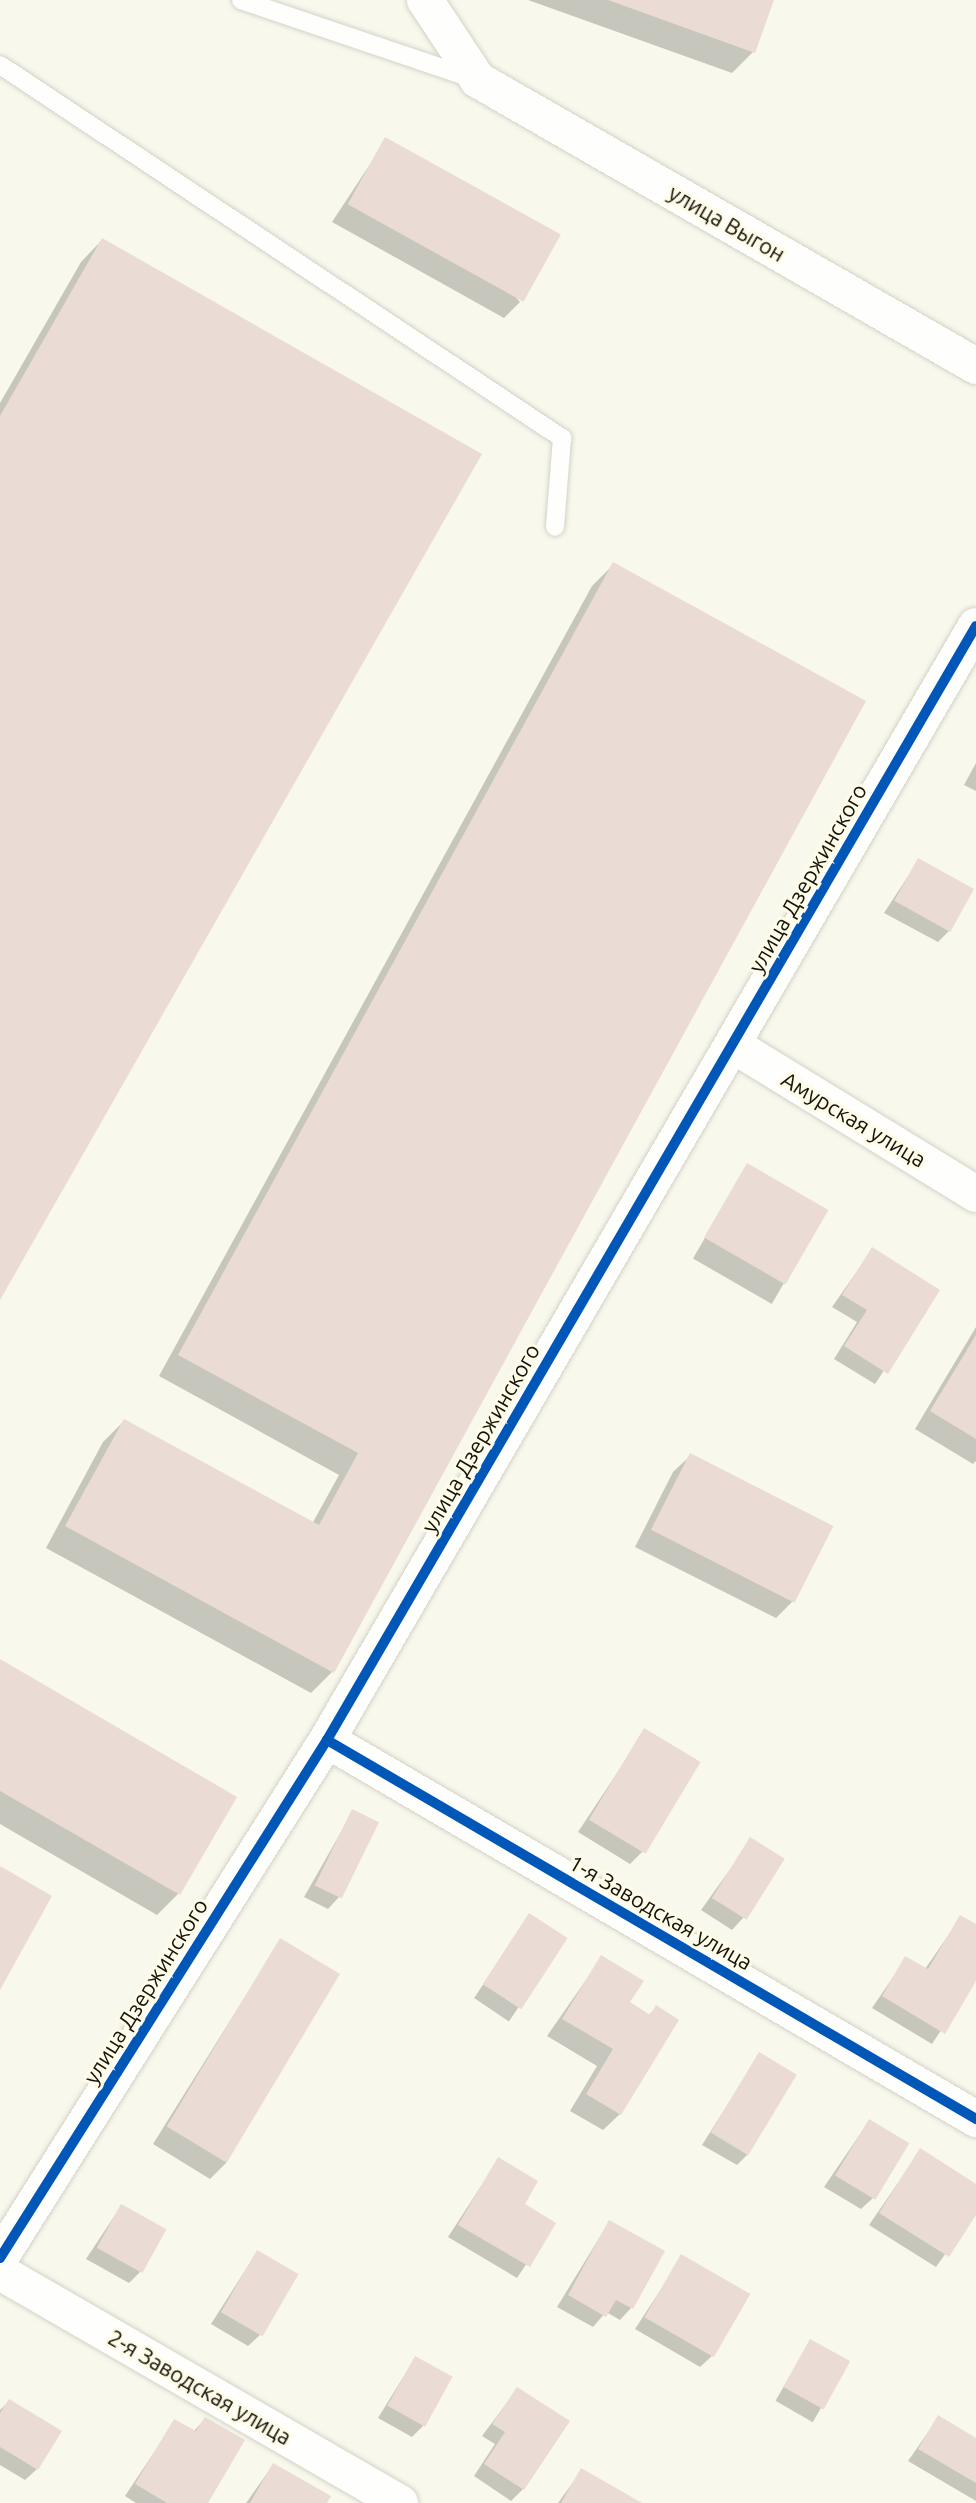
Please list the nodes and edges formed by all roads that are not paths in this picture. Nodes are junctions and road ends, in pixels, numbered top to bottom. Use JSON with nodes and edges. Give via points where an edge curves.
{"nodes":[{"id":1,"x":241,"y":0,"type":"edge"},
{"id":2,"x":425,"y":0,"type":"edge"},
{"id":3,"x":0,"y":65,"type":"edge"},
{"id":4,"x":478,"y":80,"type":"junction"},
{"id":5,"x":976,"y":366,"type":"edge"},
{"id":6,"x":555,"y":527,"type":"dead end"},
{"id":7,"x":976,"y":626,"type":"edge"},
{"id":8,"x":733,"y":1045,"type":"junction"},
{"id":9,"x":976,"y":1194,"type":"edge"},
{"id":10,"x":327,"y":1740,"type":"junction"},
{"id":11,"x":976,"y":2119,"type":"edge"},
{"id":12,"x":0,"y":2258,"type":"edge"},
{"id":13,"x":0,"y":2272,"type":"edge"},
{"id":14,"x":400,"y":2503,"type":"edge"}],
"edges":[{"from":1,"to":4,"type":"lane"},
{"from":2,"to":4,"type":"street"},
{"from":3,"to":6,"type":"lane","via":[[562,438]]},
{"from":4,"to":5,"type":"street","name":"улица Выгон"},
{"from":7,"to":8,"type":"street","name":"улица Дзержинского"},
{"from":8,"to":9,"type":"street","name":"Амурская улица"},
{"from":8,"to":10,"type":"street","name":"улица Дзержинского"},
{"from":10,"to":11,"type":"street","name":"1-я Заводская улица"},
{"from":10,"to":12,"type":"street","name":"улица Дзержинского"},
{"from":13,"to":14,"type":"street","name":"2-я Заводская улица"}]}
